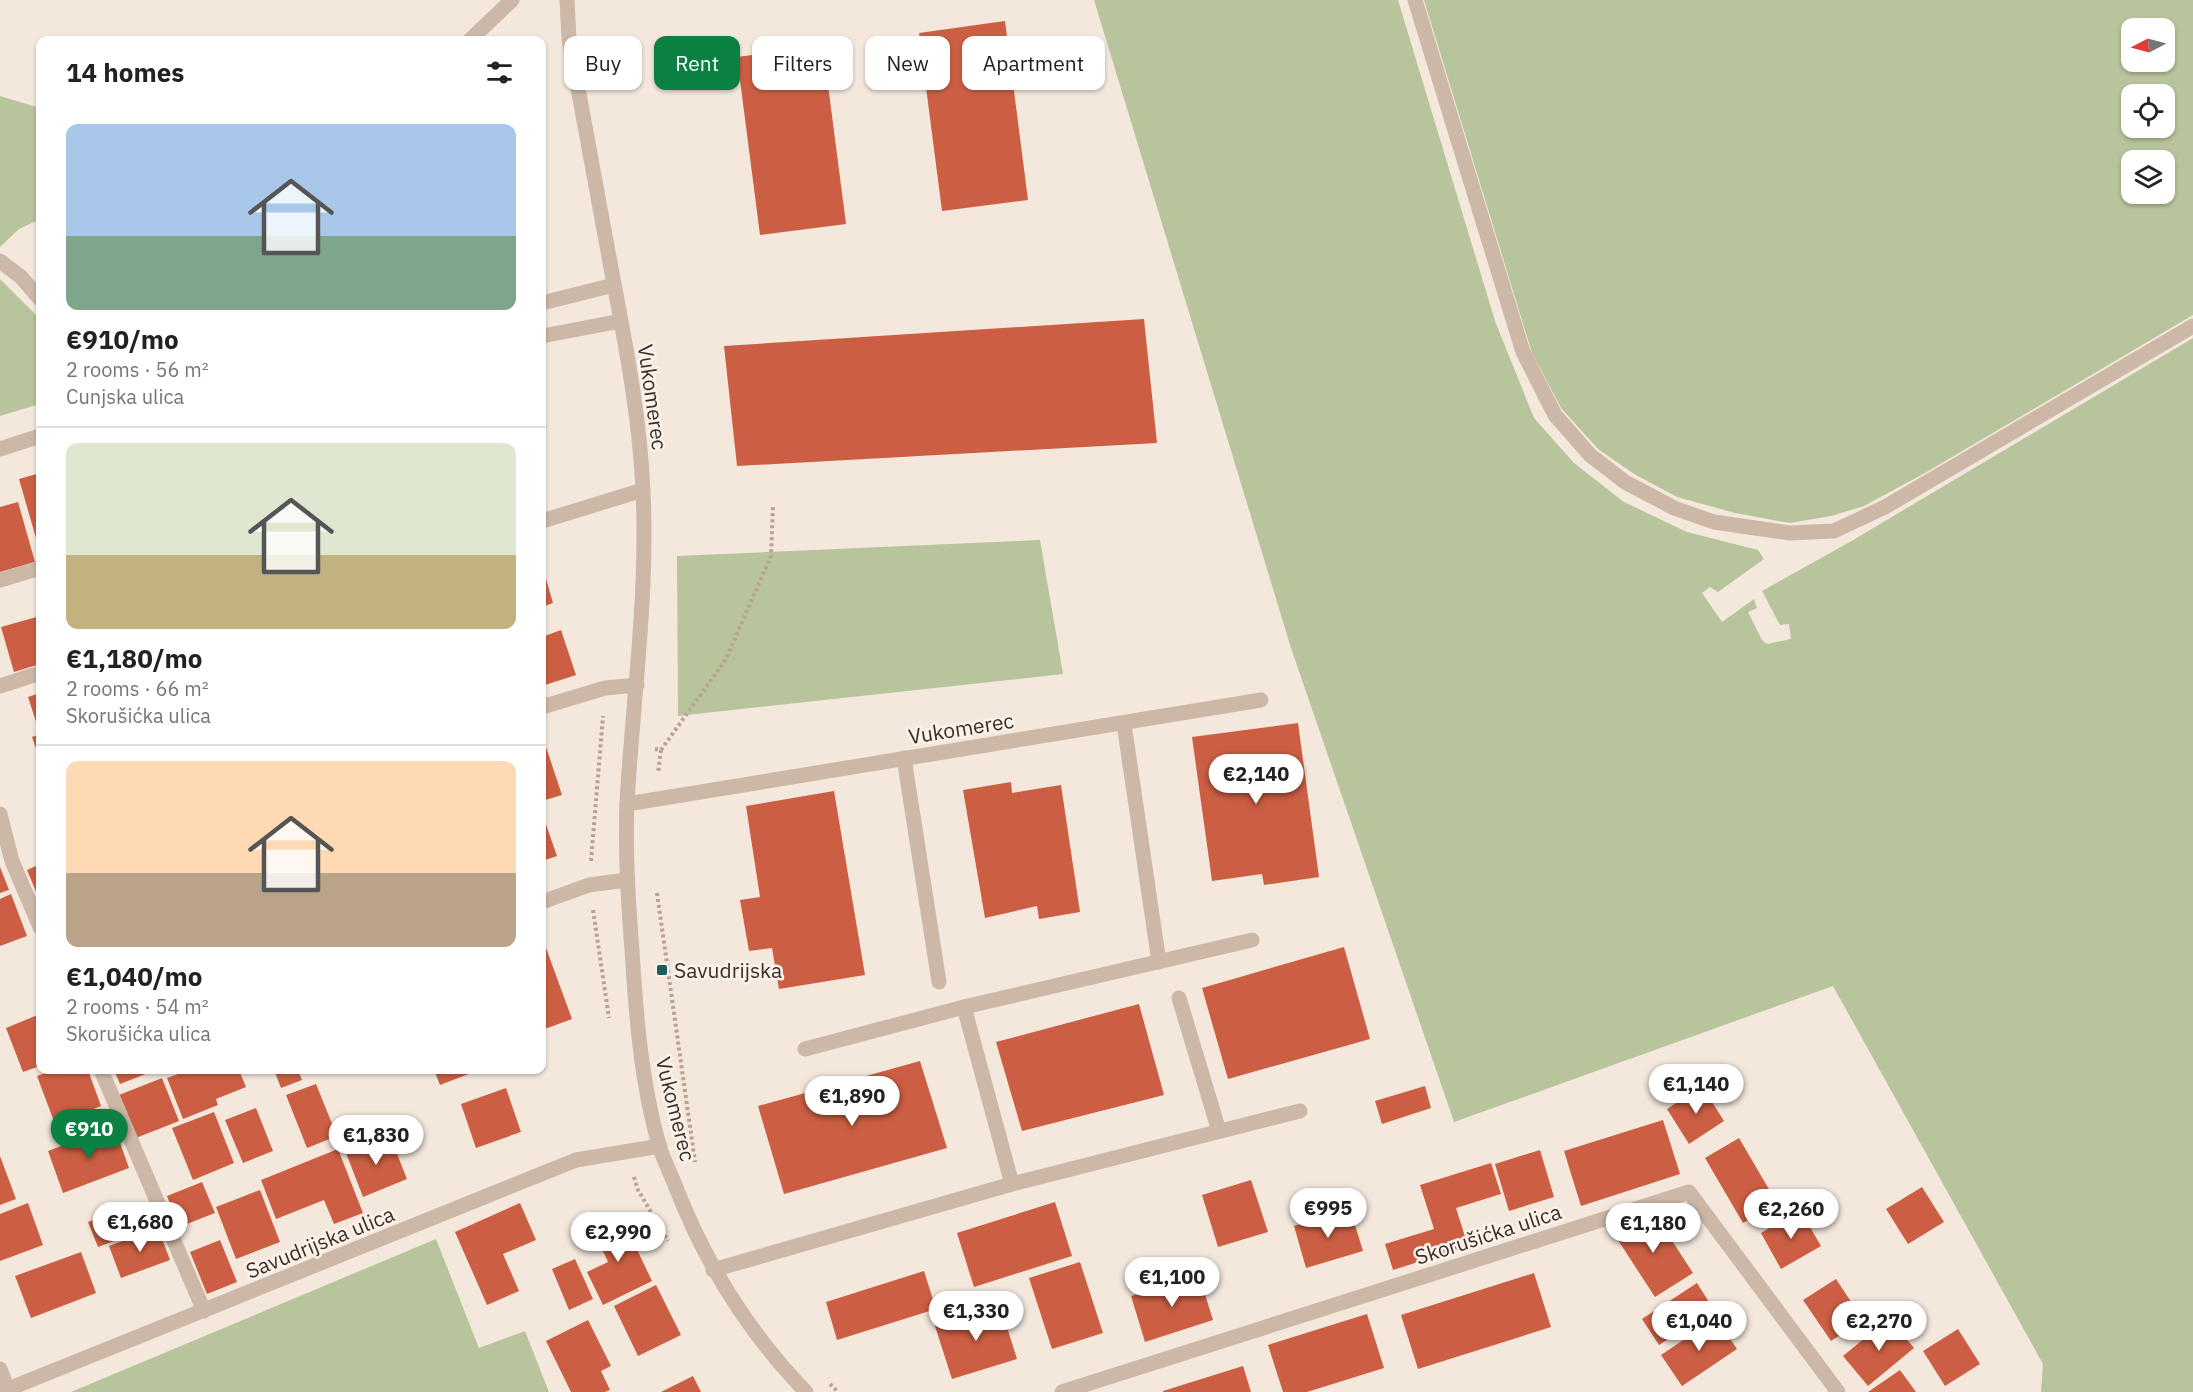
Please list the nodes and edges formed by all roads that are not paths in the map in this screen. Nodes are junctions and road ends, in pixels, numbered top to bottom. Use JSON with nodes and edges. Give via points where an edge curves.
{"nodes":[{"id":1,"x":512,"y":0,"type":"edge"},
{"id":2,"x":567,"y":0,"type":"edge"},
{"id":3,"x":1415,"y":0,"type":"edge"},
{"id":4,"x":474,"y":36,"type":"edge"},
{"id":5,"x":0,"y":261,"type":"edge"},
{"id":6,"x":614,"y":285,"type":"junction"},
{"id":7,"x":36,"y":294,"type":"edge"},
{"id":8,"x":546,"y":302,"type":"edge"},
{"id":9,"x":621,"y":321,"type":"junction"},
{"id":10,"x":2193,"y":326,"type":"edge"},
{"id":11,"x":546,"y":335,"type":"edge"},
{"id":12,"x":36,"y":437,"type":"edge"},
{"id":13,"x":0,"y":449,"type":"edge"},
{"id":14,"x":643,"y":490,"type":"junction"},
{"id":15,"x":546,"y":520,"type":"edge"},
{"id":16,"x":36,"y":569,"type":"edge"},
{"id":17,"x":0,"y":580,"type":"edge"},
{"id":18,"x":36,"y":675,"type":"edge"},
{"id":19,"x":636,"y":685,"type":"junction"},
{"id":20,"x":0,"y":686,"type":"edge"},
{"id":21,"x":1262,"y":700,"type":"dead end"},
{"id":22,"x":546,"y":706,"type":"edge"},
{"id":23,"x":1124,"y":724,"type":"junction"},
{"id":24,"x":904,"y":758,"type":"junction"},
{"id":25,"x":627,"y":804,"type":"junction"},
{"id":26,"x":0,"y":814,"type":"edge"},
{"id":27,"x":627,"y":880,"type":"junction"},
{"id":28,"x":546,"y":901,"type":"edge"},
{"id":29,"x":36,"y":918,"type":"edge"},
{"id":30,"x":1252,"y":940,"type":"dead end"},
{"id":31,"x":1159,"y":962,"type":"junction"},
{"id":32,"x":939,"y":982,"type":"dead end"},
{"id":33,"x":1179,"y":998,"type":"dead end"},
{"id":34,"x":964,"y":1007,"type":"junction"},
{"id":35,"x":805,"y":1049,"type":"dead end"},
{"id":36,"x":103,"y":1074,"type":"edge"},
{"id":37,"x":1300,"y":1111,"type":"dead end"},
{"id":38,"x":1219,"y":1131,"type":"junction"},
{"id":39,"x":660,"y":1146,"type":"junction"},
{"id":40,"x":1012,"y":1184,"type":"junction"},
{"id":41,"x":713,"y":1270,"type":"junction"},
{"id":42,"x":204,"y":1311,"type":"junction"},
{"id":43,"x":0,"y":1370,"type":"edge"},
{"id":44,"x":4,"y":1391,"type":"edge"},
{"id":45,"x":806,"y":1392,"type":"edge"},
{"id":46,"x":1062,"y":1392,"type":"edge"},
{"id":47,"x":1838,"y":1392,"type":"edge"}],
"edges":[{"from":1,"to":4,"type":"street"},
{"from":2,"to":6,"type":"street","name":"Vukomerec","via":[[569,39]]},
{"from":3,"to":10,"type":"street","via":[[1523,352],[1555,415],[1590,455],[1625,482],[1674,508],[1724,524],[1790,533],[1834,531],[1885,507]]},
{"from":5,"to":7,"type":"street"},
{"from":6,"to":8,"type":"street"},
{"from":6,"to":9,"type":"street","name":"Vukomerec"},
{"from":9,"to":11,"type":"street"},
{"from":9,"to":14,"type":"street","name":"Vukomerec","via":[[632,378]]},
{"from":12,"to":13,"type":"street"},
{"from":14,"to":15,"type":"street"},
{"from":14,"to":19,"type":"street","name":"Vukomerec","via":[[643,604]]},
{"from":16,"to":17,"type":"street"},
{"from":18,"to":20,"type":"street"},
{"from":19,"to":22,"type":"street","via":[[606,688]]},
{"from":19,"to":25,"type":"street","name":"Vukomerec"},
{"from":21,"to":23,"type":"street","name":"Vukomerec"},
{"from":23,"to":24,"type":"street","name":"Vukomerec"},
{"from":23,"to":31,"type":"street"},
{"from":24,"to":25,"type":"street","name":"Vukomerec"},
{"from":24,"to":32,"type":"street"},
{"from":25,"to":27,"type":"street","name":"Vukomerec"},
{"from":26,"to":29,"type":"street","via":[[12,861]]},
{"from":27,"to":28,"type":"street","via":[[589,885]]},
{"from":27,"to":39,"type":"street","name":"Vukomerec","via":[[636,1021]]},
{"from":30,"to":31,"type":"street"},
{"from":31,"to":34,"type":"street"},
{"from":33,"to":38,"type":"street"},
{"from":34,"to":35,"type":"street"},
{"from":34,"to":40,"type":"street"},
{"from":36,"to":42,"type":"street"},
{"from":37,"to":38,"type":"street"},
{"from":38,"to":40,"type":"street"},
{"from":39,"to":41,"type":"street","name":"Vukomerec","via":[[686,1215]]},
{"from":39,"to":42,"type":"street","name":"Savudrijska ulica","via":[[576,1160]]},
{"from":40,"to":41,"type":"street"},
{"from":41,"to":45,"type":"street","name":"Vukomerec","via":[[751,1328]]},
{"from":42,"to":44,"type":"street","name":"Savudrijska ulica"},
{"from":43,"to":44,"type":"street"},
{"from":46,"to":47,"type":"street","name":"Skorušićka ulica","via":[[1689,1192]]}]}
